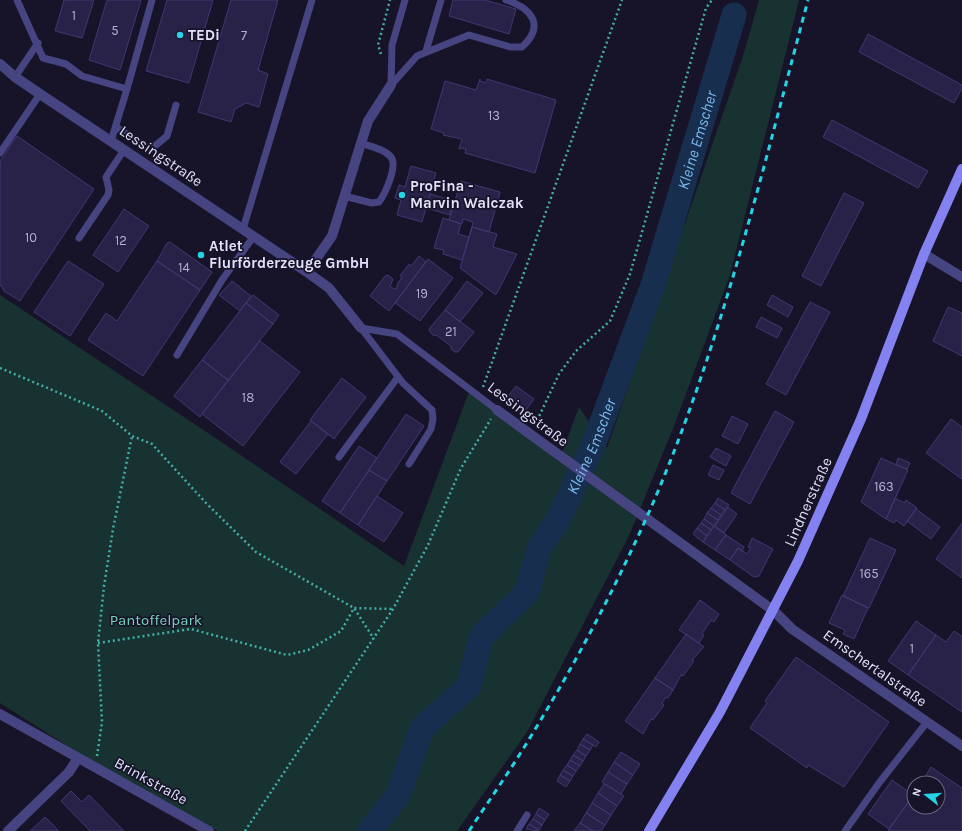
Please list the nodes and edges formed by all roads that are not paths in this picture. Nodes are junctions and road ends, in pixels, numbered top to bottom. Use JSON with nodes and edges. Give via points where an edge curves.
{"nodes":[{"id":1,"x":17,"y":0,"type":"edge"},
{"id":2,"x":152,"y":0,"type":"edge"},
{"id":3,"x":312,"y":0,"type":"edge"},
{"id":4,"x":405,"y":0,"type":"edge"},
{"id":5,"x":441,"y":0,"type":"edge"},
{"id":6,"x":506,"y":0,"type":"edge"},
{"id":7,"x":38,"y":43,"type":"junction"},
{"id":8,"x":426,"y":51,"type":"junction"},
{"id":9,"x":0,"y":64,"type":"edge"},
{"id":10,"x":15,"y":77,"type":"junction"},
{"id":11,"x":391,"y":85,"type":"junction"},
{"id":12,"x":127,"y":89,"type":"junction"},
{"id":13,"x":40,"y":94,"type":"junction"},
{"id":14,"x":176,"y":105,"type":"dead end"},
{"id":15,"x":116,"y":127,"type":"junction"},
{"id":16,"x":111,"y":141,"type":"junction"},
{"id":17,"x":360,"y":143,"type":"junction"},
{"id":18,"x":124,"y":150,"type":"junction"},
{"id":19,"x":150,"y":150,"type":"junction"},
{"id":20,"x":0,"y":153,"type":"edge"},
{"id":21,"x":145,"y":164,"type":"junction"},
{"id":22,"x":962,"y":169,"type":"edge"},
{"id":23,"x":344,"y":196,"type":"junction"},
{"id":24,"x":243,"y":229,"type":"junction"},
{"id":25,"x":254,"y":236,"type":"junction"},
{"id":26,"x":79,"y":238,"type":"dead end"},
{"id":27,"x":924,"y":254,"type":"junction"},
{"id":28,"x":307,"y":272,"type":"junction"},
{"id":29,"x":962,"y":277,"type":"edge"},
{"id":30,"x":361,"y":328,"type":"junction"},
{"id":31,"x":177,"y":355,"type":"dead end"},
{"id":32,"x":398,"y":377,"type":"junction"},
{"id":33,"x":497,"y":410,"type":"joint"},
{"id":34,"x":339,"y":457,"type":"dead end"},
{"id":35,"x":408,"y":464,"type":"dead end"},
{"id":36,"x":774,"y":611,"type":"junction"},
{"id":37,"x":0,"y":714,"type":"edge"},
{"id":38,"x":927,"y":722,"type":"junction"},
{"id":39,"x":962,"y":746,"type":"edge"},
{"id":40,"x":78,"y":758,"type":"junction"},
{"id":41,"x":527,"y":815,"type":"dead end"},
{"id":42,"x":8,"y":831,"type":"edge"},
{"id":43,"x":209,"y":831,"type":"edge"},
{"id":44,"x":518,"y":831,"type":"edge"},
{"id":45,"x":649,"y":831,"type":"edge"},
{"id":46,"x":845,"y":831,"type":"edge"}],
"edges":[{"from":1,"to":7,"type":"lane"},
{"from":2,"to":12,"type":"lane"},
{"from":3,"to":24,"type":"lane"},
{"from":4,"to":11,"type":"lane","via":[[392,45]]},
{"from":5,"to":8,"type":"lane"},
{"from":6,"to":8,"type":"lane","via":[[526,9],[534,22],[528,41],[522,47],[510,47],[469,35]]},
{"from":7,"to":10,"type":"lane"},
{"from":7,"to":12,"type":"lane","via":[[43,58],[66,64],[82,76]]},
{"from":8,"to":11,"type":"lane","via":[[417,56]]},
{"from":9,"to":10,"type":"street","name":"Lessingstraße"},
{"from":10,"to":13,"type":"street","name":"Lessingstraße"},
{"from":11,"to":17,"type":"street","via":[[368,121]]},
{"from":12,"to":15,"type":"lane"},
{"from":13,"to":16,"type":"street","name":"Lessingstraße"},
{"from":13,"to":20,"type":"lane"},
{"from":14,"to":19,"type":"lane","via":[[168,136]]},
{"from":15,"to":16,"type":"lane"},
{"from":15,"to":19,"type":"lane"},
{"from":16,"to":18,"type":"street","name":"Lessingstraße"},
{"from":17,"to":23,"type":"street"},
{"from":17,"to":23,"type":"lane","via":[[385,152],[392,158],[387,188],[379,202],[372,203]]},
{"from":18,"to":21,"type":"street","name":"Lessingstraße"},
{"from":18,"to":26,"type":"lane","via":[[106,177],[108,195]]},
{"from":19,"to":21,"type":"lane"},
{"from":21,"to":24,"type":"street","name":"Lessingstraße"},
{"from":22,"to":27,"type":"street","name":"Lindnerstraße"},
{"from":23,"to":28,"type":"street","via":[[332,236]]},
{"from":24,"to":25,"type":"street","name":"Lessingstraße"},
{"from":25,"to":28,"type":"street","name":"Lessingstraße"},
{"from":25,"to":31,"type":"lane","via":[[222,280]]},
{"from":27,"to":29,"type":"street"},
{"from":27,"to":36,"type":"street","name":"Lindnerstraße","via":[[848,450]]},
{"from":28,"to":30,"type":"street","name":"Lessingstraße","via":[[329,288]]},
{"from":30,"to":32,"type":"lane"},
{"from":30,"to":33,"type":"lane","name":"Lessingstraße","via":[[396,334]]},
{"from":32,"to":34,"type":"lane"},
{"from":32,"to":35,"type":"lane","via":[[432,410],[431,429]]},
{"from":33,"to":36,"type":"street","name":"Lessingstraße"},
{"from":36,"to":38,"type":"street","name":"Emschertalstraße","via":[[792,629]]},
{"from":36,"to":45,"type":"street","name":"Lindnerstraße","via":[[720,712]]},
{"from":37,"to":40,"type":"street","name":"Brinkstraße"},
{"from":38,"to":39,"type":"street","name":"Emschertalstraße"},
{"from":38,"to":46,"type":"lane","via":[[879,782]]},
{"from":40,"to":42,"type":"street","via":[[69,772]]},
{"from":40,"to":43,"type":"street","name":"Brinkstraße"},
{"from":41,"to":44,"type":"lane"}]}
